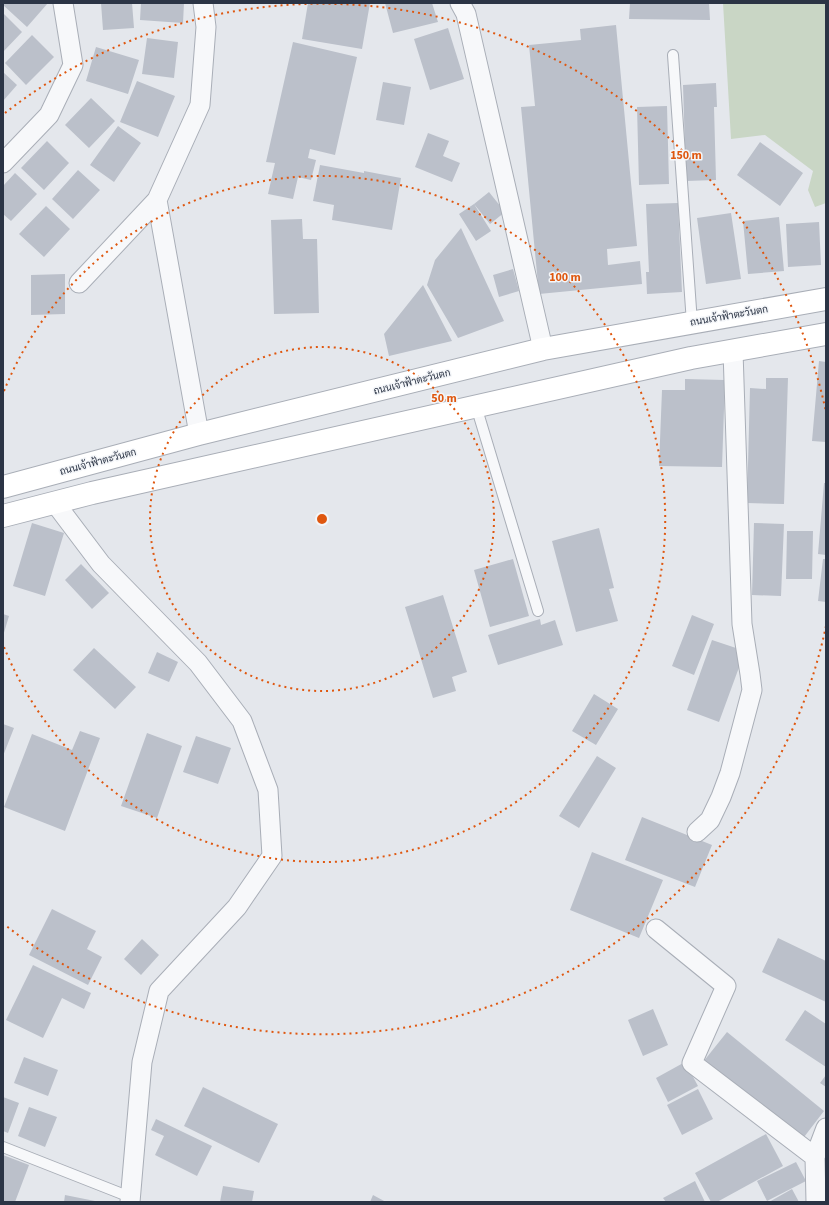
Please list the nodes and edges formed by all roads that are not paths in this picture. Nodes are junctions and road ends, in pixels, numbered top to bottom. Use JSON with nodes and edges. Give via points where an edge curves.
{"nodes":[{"id":1,"x":63,"y":3,"type":"edge"},
{"id":2,"x":203,"y":3,"type":"edge"},
{"id":3,"x":467,"y":7,"type":"edge"},
{"id":4,"x":673,"y":55,"type":"dead end"},
{"id":5,"x":3,"y":164,"type":"edge"},
{"id":6,"x":157,"y":200,"type":"junction"},
{"id":7,"x":79,"y":283,"type":"dead end"},
{"id":8,"x":826,"y":299,"type":"edge"},
{"id":9,"x":692,"y":323,"type":"junction"},
{"id":10,"x":826,"y":334,"type":"edge"},
{"id":11,"x":543,"y":349,"type":"junction"},
{"id":12,"x":733,"y":351,"type":"junction"},
{"id":13,"x":476,"y":406,"type":"junction"},
{"id":14,"x":199,"y":434,"type":"junction"},
{"id":15,"x":3,"y":487,"type":"edge"},
{"id":16,"x":55,"y":503,"type":"junction"},
{"id":17,"x":3,"y":516,"type":"edge"},
{"id":18,"x":538,"y":611,"type":"dead end"},
{"id":19,"x":697,"y":832,"type":"dead end"},
{"id":20,"x":656,"y":929,"type":"dead end"},
{"id":21,"x":826,"y":1128,"type":"edge"},
{"id":22,"x":3,"y":1148,"type":"edge"},
{"id":23,"x":815,"y":1157,"type":"junction"},
{"id":24,"x":130,"y":1199,"type":"edge"},
{"id":25,"x":816,"y":1202,"type":"edge"}],
"edges":[{"from":1,"to":5,"type":"street","via":[[73,65],[49,115]]},
{"from":2,"to":6,"type":"street","via":[[206,27],[200,105]]},
{"from":3,"to":11,"type":"street"},
{"from":4,"to":9,"type":"lane"},
{"from":6,"to":7,"type":"street"},
{"from":6,"to":14,"type":"street"},
{"from":8,"to":9,"type":"main road","name":"ถนนเจ้าฟ้าตะวันตก"},
{"from":9,"to":11,"type":"main road","name":"ถนนเจ้าฟ้าตะวันตก"},
{"from":10,"to":12,"type":"main road"},
{"from":11,"to":14,"type":"main road","name":"ถนนเจ้าฟ้าตะวันตก"},
{"from":12,"to":13,"type":"main road"},
{"from":12,"to":19,"type":"street","via":[[742,624],[752,690],[721,797],[710,820]]},
{"from":13,"to":16,"type":"main road"},
{"from":13,"to":18,"type":"lane"},
{"from":14,"to":15,"type":"main road","name":"ถนนเจ้าฟ้าตะวันตก"},
{"from":16,"to":17,"type":"main road"},
{"from":16,"to":24,"type":"street","via":[[101,564],[198,663],[242,722],[268,790],[272,856],[237,907],[159,991],[142,1062]]},
{"from":20,"to":23,"type":"street","via":[[726,986],[692,1063]]},
{"from":21,"to":23,"type":"street"},
{"from":22,"to":24,"type":"lane"},
{"from":23,"to":25,"type":"street"}]}
